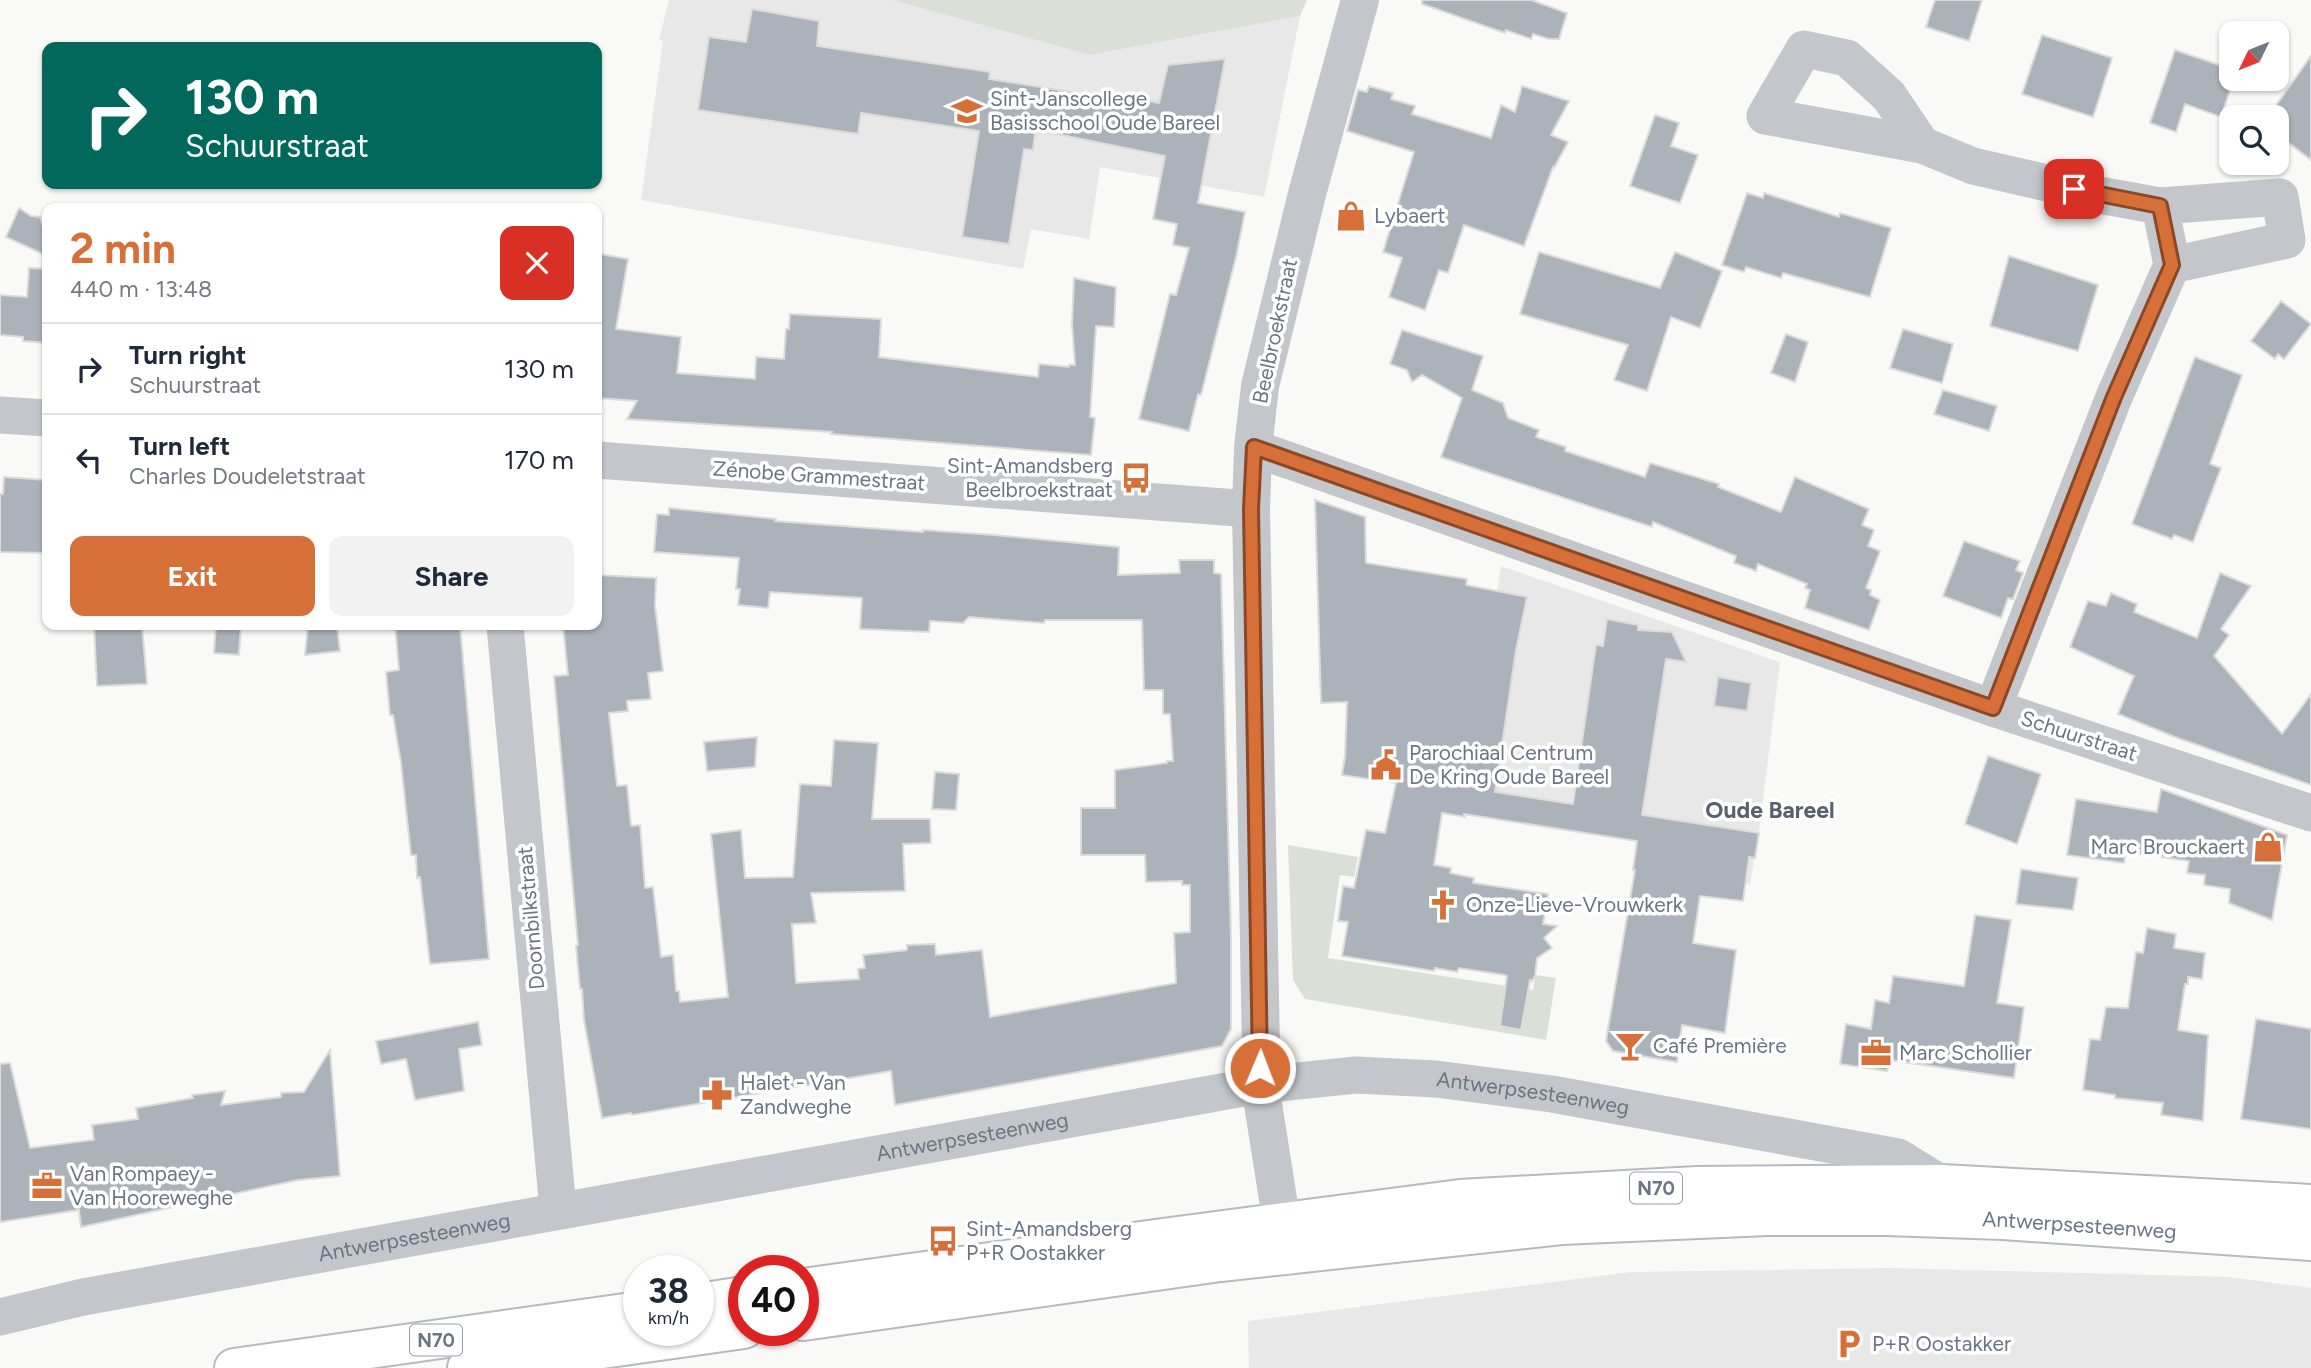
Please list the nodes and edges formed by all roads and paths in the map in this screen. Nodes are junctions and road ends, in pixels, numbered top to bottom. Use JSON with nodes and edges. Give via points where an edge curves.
{"nodes":[{"id":1,"x":1360,"y":0,"type":"edge"},
{"id":2,"x":1922,"y":145,"type":"dead end"},
{"id":3,"x":2160,"y":206,"type":"junction"},
{"id":4,"x":2172,"y":265,"type":"junction"},
{"id":5,"x":0,"y":415,"type":"edge"},
{"id":6,"x":42,"y":418,"type":"edge"},
{"id":7,"x":1254,"y":447,"type":"junction"},
{"id":8,"x":602,"y":460,"type":"edge"},
{"id":9,"x":1251,"y":509,"type":"junction"},
{"id":10,"x":505,"y":630,"type":"edge"},
{"id":11,"x":1993,"y":708,"type":"junction"},
{"id":12,"x":2311,"y":813,"type":"edge"},
{"id":13,"x":1260,"y":1085,"type":"junction"},
{"id":14,"x":1942,"y":1184,"type":"junction"},
{"id":15,"x":2311,"y":1204,"type":"edge"},
{"id":16,"x":558,"y":1210,"type":"junction"},
{"id":17,"x":1284,"y":1239,"type":"junction"},
{"id":18,"x":2311,"y":1241,"type":"edge"},
{"id":19,"x":819,"y":1286,"type":"edge"},
{"id":20,"x":623,"y":1313,"type":"edge"},
{"id":21,"x":0,"y":1317,"type":"edge"},
{"id":22,"x":819,"y":1319,"type":"edge"},
{"id":23,"x":728,"y":1331,"type":"edge"},
{"id":24,"x":234,"y":1368,"type":"edge"},
{"id":25,"x":467,"y":1368,"type":"edge"}],
"edges":[{"from":1,"to":7,"type":"street","name":"Beelbroekstraat","via":[[1260,386]]},
{"from":2,"to":3,"type":"street","via":[[1973,166]]},
{"from":3,"to":4,"type":"street"},
{"from":3,"to":4,"type":"street","via":[[2280,197],[2287,240]]},
{"from":4,"to":11,"type":"street","via":[[2114,397]]},
{"from":5,"to":6,"type":"street"},
{"from":7,"to":9,"type":"street","name":"Beelbroekstraat"},
{"from":7,"to":11,"type":"street","name":"Schuurstraat"},
{"from":8,"to":9,"type":"street","name":"Zénobe Grammestraat"},
{"from":9,"to":13,"type":"street","name":"Beelbroekstraat"},
{"from":10,"to":16,"type":"street","name":"Doornbilkstraat"},
{"from":11,"to":12,"type":"street","name":"Schuurstraat"},
{"from":13,"to":14,"type":"street","name":"Antwerpsesteenweg","via":[[1356,1075],[1436,1079],[1552,1094],[1898,1157]]},
{"from":13,"to":16,"type":"street","name":"Antwerpsesteenweg"},
{"from":13,"to":17,"type":"street","name":"Beelbroekstraat"},
{"from":14,"to":15,"type":"main road","name":"Antwerpsesteenweg","number":"N70"},
{"from":14,"to":17,"type":"main road","name":"Antwerpsesteenweg","number":"N70","via":[[1684,1186],[1460,1199]]},
{"from":16,"to":21,"type":"street","name":"Antwerpsesteenweg","via":[[83,1297]]},
{"from":17,"to":18,"type":"main road","name":"Antwerpsesteenweg","number":"N70","via":[[1814,1215],[2014,1221]]},
{"from":17,"to":19,"type":"main road","name":"Antwerpsesteenweg","number":"N70"},
{"from":17,"to":22,"type":"main road","name":"Antwerpsesteenweg","number":"N70","via":[[1220,1262]]},
{"from":20,"to":24,"type":"main road","number":"N70"},
{"from":23,"to":25,"type":"main road","number":"N70"}]}
